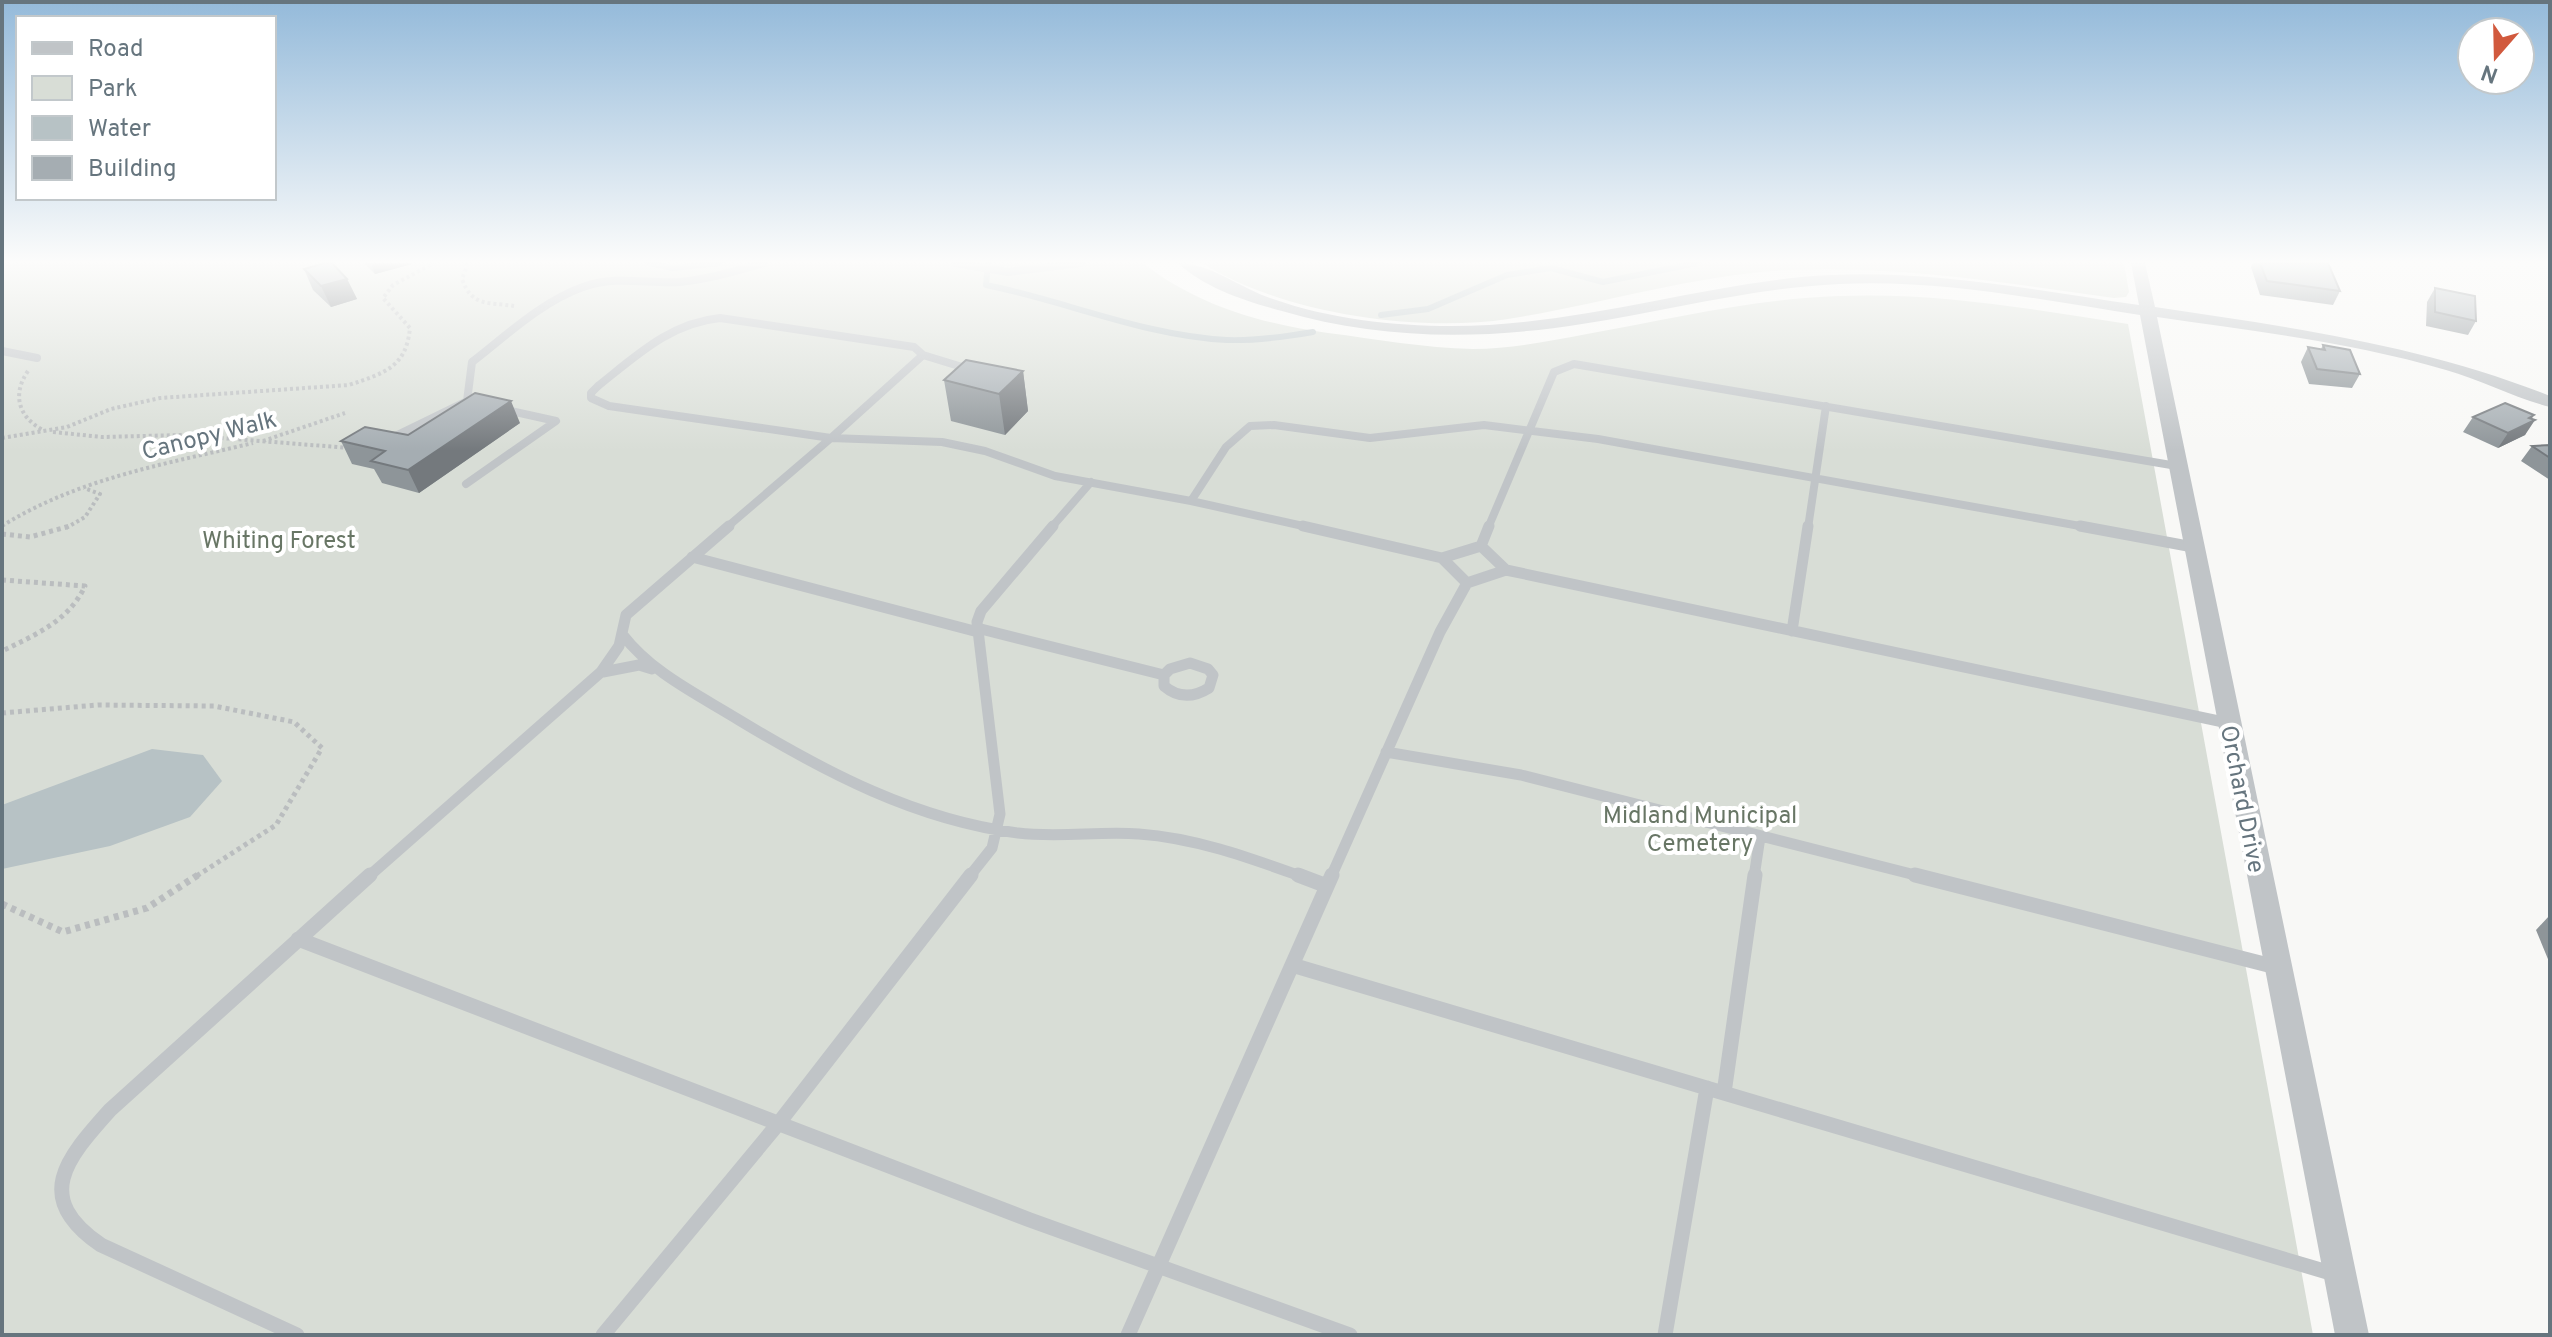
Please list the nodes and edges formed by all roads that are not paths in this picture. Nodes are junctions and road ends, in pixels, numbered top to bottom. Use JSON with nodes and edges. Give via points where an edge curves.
{"nodes":[{"id":1,"x":521,"y":325,"type":"edge"},
{"id":2,"x":686,"y":325,"type":"edge"},
{"id":3,"x":761,"y":325,"type":"edge"},
{"id":4,"x":1389,"y":325,"type":"edge"},
{"id":5,"x":1538,"y":325,"type":"edge"},
{"id":6,"x":2149,"y":325,"type":"edge"},
{"id":7,"x":2236,"y":325,"type":"edge"},
{"id":8,"x":2,"y":351,"type":"edge"},
{"id":9,"x":923,"y":355,"type":"junction"},
{"id":10,"x":37,"y":358,"type":"road end"},
{"id":11,"x":981,"y":373,"type":"edge"},
{"id":12,"x":467,"y":401,"type":"junction"},
{"id":13,"x":2550,"y":402,"type":"edge"},
{"id":14,"x":482,"y":404,"type":"edge"},
{"id":15,"x":1826,"y":406,"type":"junction"},
{"id":16,"x":496,"y":407,"type":"edge"},
{"id":17,"x":1530,"y":430,"type":"junction"},
{"id":18,"x":831,"y":438,"type":"junction"},
{"id":19,"x":380,"y":444,"type":"edge"},
{"id":20,"x":2177,"y":466,"type":"junction"},
{"id":21,"x":1814,"y":478,"type":"junction"},
{"id":22,"x":1091,"y":482,"type":"junction"},
{"id":23,"x":466,"y":484,"type":"dead end"},
{"id":24,"x":1191,"y":501,"type":"junction"},
{"id":25,"x":1481,"y":546,"type":"junction"},
{"id":26,"x":2193,"y":547,"type":"junction"},
{"id":27,"x":692,"y":557,"type":"junction"},
{"id":28,"x":1442,"y":558,"type":"junction"},
{"id":29,"x":1506,"y":570,"type":"junction"},
{"id":30,"x":1467,"y":583,"type":"junction"},
{"id":31,"x":978,"y":630,"type":"junction"},
{"id":32,"x":1792,"y":631,"type":"junction"},
{"id":33,"x":622,"y":634,"type":"junction"},
{"id":34,"x":660,"y":671,"type":"junction"},
{"id":35,"x":601,"y":672,"type":"junction"},
{"id":36,"x":1164,"y":675,"type":"dead end"},
{"id":37,"x":2228,"y":723,"type":"junction"},
{"id":38,"x":1386,"y":752,"type":"junction"},
{"id":39,"x":996,"y":829,"type":"junction"},
{"id":40,"x":1760,"y":837,"type":"junction"},
{"id":41,"x":1327,"y":886,"type":"junction"},
{"id":42,"x":298,"y":939,"type":"junction"},
{"id":43,"x":1292,"y":965,"type":"junction"},
{"id":44,"x":2276,"y":967,"type":"junction"},
{"id":45,"x":1707,"y":1088,"type":"junction"},
{"id":46,"x":1724,"y":1093,"type":"junction"},
{"id":47,"x":778,"y":1124,"type":"junction"},
{"id":48,"x":1159,"y":1265,"type":"junction"},
{"id":49,"x":2338,"y":1275,"type":"junction"},
{"id":50,"x":297,"y":1335,"type":"edge"},
{"id":51,"x":603,"y":1335,"type":"edge"},
{"id":52,"x":1128,"y":1335,"type":"edge"},
{"id":53,"x":1350,"y":1335,"type":"edge"},
{"id":54,"x":1665,"y":1335,"type":"edge"},
{"id":55,"x":2352,"y":1335,"type":"edge"}],
"edges":[{"from":1,"to":12,"type":"lane","via":[[472,362]]},
{"from":2,"to":18,"type":"lane","via":[[670,331],[591,398],[609,406]]},
{"from":3,"to":9,"type":"lane","via":[[914,347]]},
{"from":4,"to":5,"type":"street"},
{"from":6,"to":20,"type":"street","name":"Orchard Drive"},
{"from":7,"to":13,"type":"street","via":[[2372,347]]},
{"from":8,"to":10,"type":"lane"},
{"from":9,"to":11,"type":"lane"},
{"from":9,"to":18,"type":"lane"},
{"from":12,"to":14,"type":"lane"},
{"from":12,"to":19,"type":"lane"},
{"from":15,"to":17,"type":"lane","via":[[1574,364],[1554,372]]},
{"from":15,"to":20,"type":"lane"},
{"from":15,"to":21,"type":"lane"},
{"from":16,"to":23,"type":"lane","via":[[556,421]]},
{"from":17,"to":21,"type":"lane"},
{"from":17,"to":24,"type":"lane","via":[[1461,424],[1374,438],[1252,425],[1236,435]]},
{"from":17,"to":25,"type":"lane"},
{"from":18,"to":22,"type":"lane","via":[[942,442]]},
{"from":18,"to":27,"type":"lane"},
{"from":20,"to":26,"type":"street","name":"Orchard Drive"},
{"from":21,"to":26,"type":"lane"},
{"from":21,"to":32,"type":"lane"},
{"from":22,"to":24,"type":"lane"},
{"from":22,"to":31,"type":"lane","via":[[981,611]]},
{"from":24,"to":28,"type":"lane"},
{"from":25,"to":28,"type":"lane"},
{"from":25,"to":29,"type":"lane"},
{"from":26,"to":37,"type":"street","name":"Orchard Drive"},
{"from":27,"to":31,"type":"lane"},
{"from":27,"to":33,"type":"lane","via":[[626,615]]},
{"from":28,"to":30,"type":"lane"},
{"from":29,"to":30,"type":"lane"},
{"from":29,"to":32,"type":"lane"},
{"from":30,"to":38,"type":"lane"},
{"from":31,"to":36,"type":"lane"},
{"from":31,"to":39,"type":"lane","via":[[1000,814]]},
{"from":32,"to":37,"type":"lane"},
{"from":33,"to":34,"type":"lane","via":[[633,651]]},
{"from":33,"to":35,"type":"lane"},
{"from":34,"to":35,"type":"lane","via":[[639,665]]},
{"from":34,"to":39,"type":"lane","via":[[832,775],[904,804]]},
{"from":35,"to":42,"type":"lane"},
{"from":37,"to":44,"type":"street","name":"Orchard Drive"},
{"from":38,"to":40,"type":"lane","via":[[1487,767]]},
{"from":38,"to":41,"type":"lane"},
{"from":39,"to":41,"type":"lane","via":[[1186,841]]},
{"from":39,"to":47,"type":"lane","via":[[992,848]]},
{"from":40,"to":44,"type":"lane"},
{"from":40,"to":46,"type":"lane"},
{"from":41,"to":43,"type":"lane"},
{"from":42,"to":47,"type":"lane"},
{"from":42,"to":50,"type":"lane","via":[[91,1133],[68,1165],[61,1189],[63,1207],[75,1228],[101,1245]]},
{"from":43,"to":45,"type":"lane"},
{"from":43,"to":48,"type":"lane"},
{"from":44,"to":49,"type":"street","name":"Orchard Drive"},
{"from":45,"to":46,"type":"lane"},
{"from":45,"to":54,"type":"lane"},
{"from":46,"to":49,"type":"lane"},
{"from":47,"to":48,"type":"lane"},
{"from":47,"to":51,"type":"lane"},
{"from":48,"to":52,"type":"lane"},
{"from":48,"to":53,"type":"lane"},
{"from":49,"to":55,"type":"street","name":"Orchard Drive"}]}
